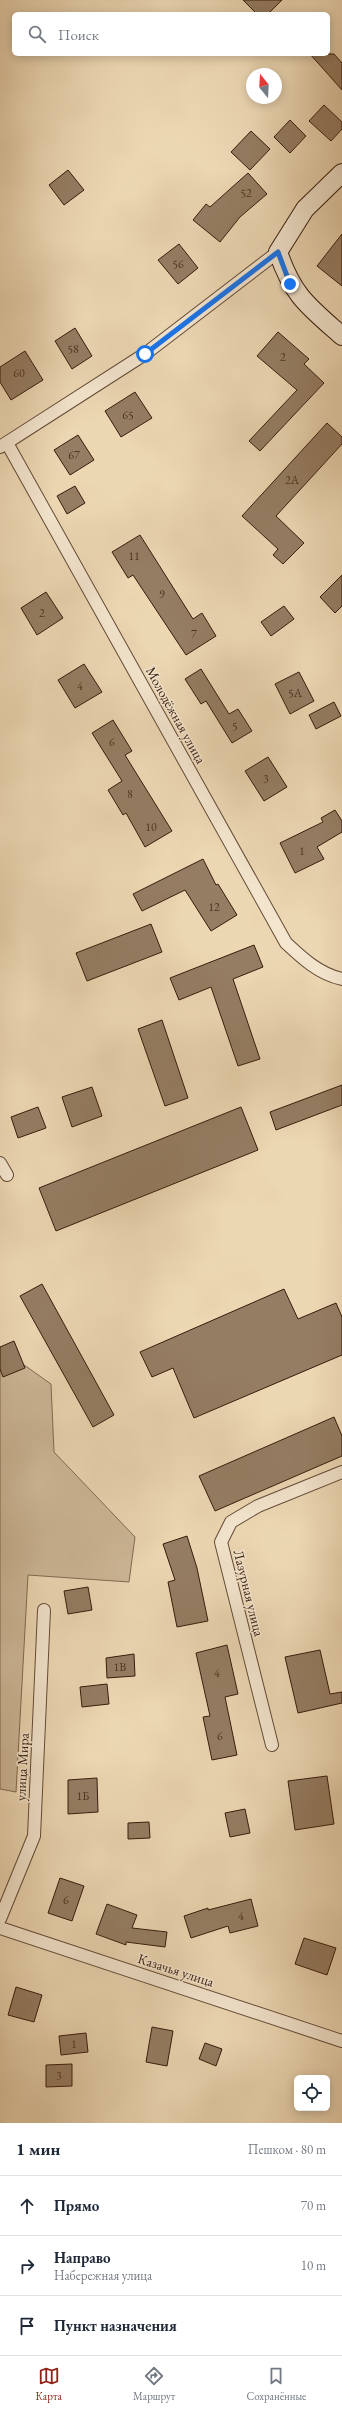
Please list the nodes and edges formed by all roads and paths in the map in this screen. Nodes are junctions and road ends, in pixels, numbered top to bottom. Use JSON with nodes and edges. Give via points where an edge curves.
{"nodes":[{"id":1,"x":342,"y":173,"type":"edge"},
{"id":2,"x":278,"y":252,"type":"junction"},
{"id":3,"x":342,"y":336,"type":"edge"},
{"id":4,"x":4,"y":445,"type":"edge"},
{"id":5,"x":342,"y":979,"type":"edge"},
{"id":6,"x":0,"y":1163,"type":"edge"},
{"id":7,"x":7,"y":1175,"type":"dead end"},
{"id":8,"x":342,"y":1472,"type":"edge"},
{"id":9,"x":44,"y":1610,"type":"dead end"},
{"id":10,"x":272,"y":1746,"type":"dead end"},
{"id":11,"x":0,"y":1918,"type":"edge"},
{"id":12,"x":0,"y":1928,"type":"edge"},
{"id":13,"x":342,"y":2041,"type":"edge"}],
"edges":[{"from":1,"to":2,"type":"street","via":[[305,209]]},
{"from":2,"to":3,"type":"street","via":[[290,284],[304,302]]},
{"from":2,"to":4,"type":"street","via":[[145,354]]},
{"from":4,"to":5,"type":"street","name":"Молодёжная улица","via":[[286,943],[306,962],[333,977]]},
{"from":6,"to":7,"type":"street"},
{"from":8,"to":10,"type":"street","name":"Лазурная улица","via":[[258,1506],[231,1522],[220,1542]]},
{"from":9,"to":11,"type":"street","name":"улица Мира","via":[[34,1836]]},
{"from":12,"to":13,"type":"street","name":"Казачья улица"}]}
